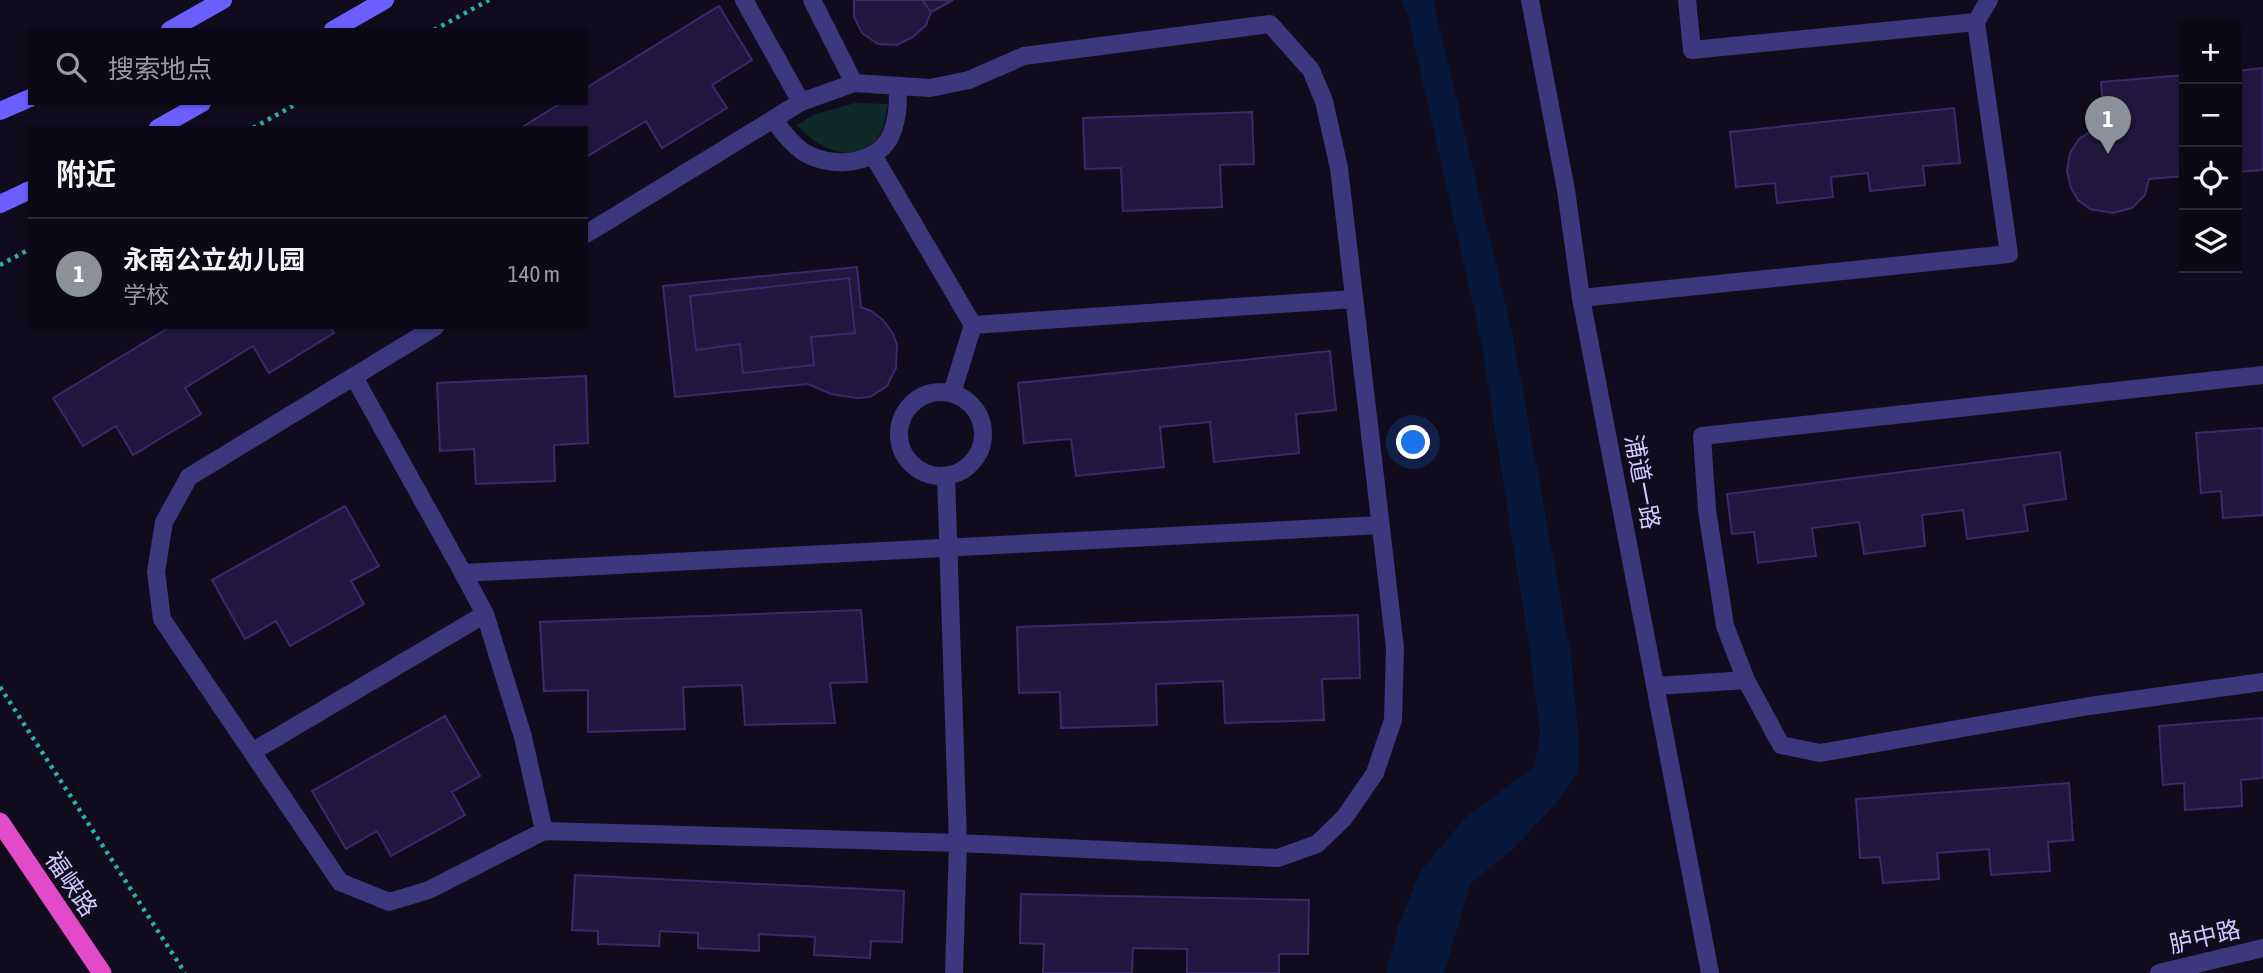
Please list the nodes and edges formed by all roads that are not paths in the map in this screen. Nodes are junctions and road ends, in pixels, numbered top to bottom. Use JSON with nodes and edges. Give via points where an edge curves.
{"nodes":[{"id":1,"x":223,"y":0,"type":"edge"},
{"id":2,"x":386,"y":0,"type":"edge"},
{"id":3,"x":744,"y":0,"type":"edge"},
{"id":4,"x":811,"y":0,"type":"edge"},
{"id":5,"x":1530,"y":0,"type":"edge"},
{"id":6,"x":1687,"y":0,"type":"edge"},
{"id":7,"x":1989,"y":0,"type":"edge"},
{"id":8,"x":1976,"y":22,"type":"junction"},
{"id":9,"x":174,"y":28,"type":"edge"},
{"id":10,"x":336,"y":28,"type":"edge"},
{"id":11,"x":854,"y":83,"type":"junction"},
{"id":12,"x":898,"y":86,"type":"junction"},
{"id":13,"x":28,"y":99,"type":"edge"},
{"id":14,"x":801,"y":102,"type":"junction"},
{"id":15,"x":198,"y":105,"type":"edge"},
{"id":16,"x":0,"y":111,"type":"edge"},
{"id":17,"x":773,"y":119,"type":"junction"},
{"id":18,"x":162,"y":126,"type":"edge"},
{"id":19,"x":873,"y":155,"type":"junction"},
{"id":20,"x":28,"y":191,"type":"edge"},
{"id":21,"x":0,"y":204,"type":"edge"},
{"id":22,"x":588,"y":233,"type":"edge"},
{"id":23,"x":1581,"y":298,"type":"junction"},
{"id":24,"x":1354,"y":299,"type":"junction"},
{"id":25,"x":973,"y":325,"type":"junction"},
{"id":26,"x":432,"y":329,"type":"edge"},
{"id":27,"x":2263,"y":375,"type":"edge"},
{"id":28,"x":354,"y":377,"type":"junction"},
{"id":29,"x":952,"y":393,"type":"junction"},
{"id":30,"x":946,"y":475,"type":"junction"},
{"id":31,"x":1381,"y":525,"type":"junction"},
{"id":32,"x":947,"y":547,"type":"junction"},
{"id":33,"x":463,"y":573,"type":"junction"},
{"id":34,"x":485,"y":614,"type":"junction"},
{"id":35,"x":1746,"y":680,"type":"junction"},
{"id":36,"x":2263,"y":682,"type":"edge"},
{"id":37,"x":1656,"y":686,"type":"junction"},
{"id":38,"x":252,"y":752,"type":"junction"},
{"id":39,"x":0,"y":822,"type":"edge"},
{"id":40,"x":544,"y":831,"type":"junction"},
{"id":41,"x":958,"y":843,"type":"junction"},
{"id":42,"x":2263,"y":948,"type":"edge"},
{"id":43,"x":102,"y":973,"type":"edge"},
{"id":44,"x":954,"y":973,"type":"edge"},
{"id":45,"x":1710,"y":973,"type":"edge"},
{"id":46,"x":2159,"y":973,"type":"edge"}],
"edges":[{"from":1,"to":9,"type":"main road"},
{"from":2,"to":10,"type":"main road"},
{"from":3,"to":14,"type":"street"},
{"from":4,"to":11,"type":"street"},
{"from":5,"to":23,"type":"street","name":"浦道一路"},
{"from":6,"to":8,"type":"street","via":[[1692,50]]},
{"from":7,"to":8,"type":"street"},
{"from":8,"to":23,"type":"street","via":[[2008,254]]},
{"from":11,"to":12,"type":"street"},
{"from":11,"to":14,"type":"street"},
{"from":12,"to":19,"type":"street","via":[[895,125]]},
{"from":12,"to":24,"type":"street","via":[[930,88],[968,80],[1024,55],[1270,23],[1311,70],[1324,101],[1339,168]]},
{"from":13,"to":16,"type":"main road"},
{"from":14,"to":17,"type":"street"},
{"from":15,"to":18,"type":"main road"},
{"from":17,"to":19,"type":"street","via":[[790,142],[825,161],[850,162]]},
{"from":17,"to":22,"type":"street"},
{"from":19,"to":25,"type":"street"},
{"from":20,"to":21,"type":"main road"},
{"from":23,"to":37,"type":"street","name":"浦道一路"},
{"from":24,"to":25,"type":"street"},
{"from":24,"to":31,"type":"street"},
{"from":25,"to":29,"type":"street"},
{"from":26,"to":28,"type":"street"},
{"from":27,"to":35,"type":"street","via":[[1702,436],[1707,510],[1726,626]]},
{"from":28,"to":33,"type":"street"},
{"from":28,"to":38,"type":"street","via":[[189,477],[164,522],[156,572],[162,619]]},
{"from":29,"to":30,"type":"street","via":[[975,410],[982,437],[971,463]]},
{"from":29,"to":30,"type":"street","via":[[925,394],[913,401],[899,424],[898,438],[909,462],[933,475]]},
{"from":30,"to":32,"type":"street"},
{"from":31,"to":32,"type":"street"},
{"from":31,"to":41,"type":"street","via":[[1395,648],[1393,720],[1375,773],[1344,818],[1317,844],[1278,858]]},
{"from":32,"to":33,"type":"street"},
{"from":32,"to":41,"type":"street"},
{"from":33,"to":34,"type":"street"},
{"from":34,"to":38,"type":"street"},
{"from":34,"to":40,"type":"street","via":[[523,737]]},
{"from":35,"to":36,"type":"street","via":[[1781,745],[1820,752]]},
{"from":35,"to":37,"type":"street"},
{"from":37,"to":45,"type":"street","name":"浦道一路"},
{"from":38,"to":40,"type":"street","via":[[340,882],[389,902],[429,890]]},
{"from":39,"to":43,"type":"highway","name":"福峡路"},
{"from":40,"to":41,"type":"street"},
{"from":41,"to":44,"type":"street"},
{"from":42,"to":46,"type":"street","name":"胪中路"}]}
